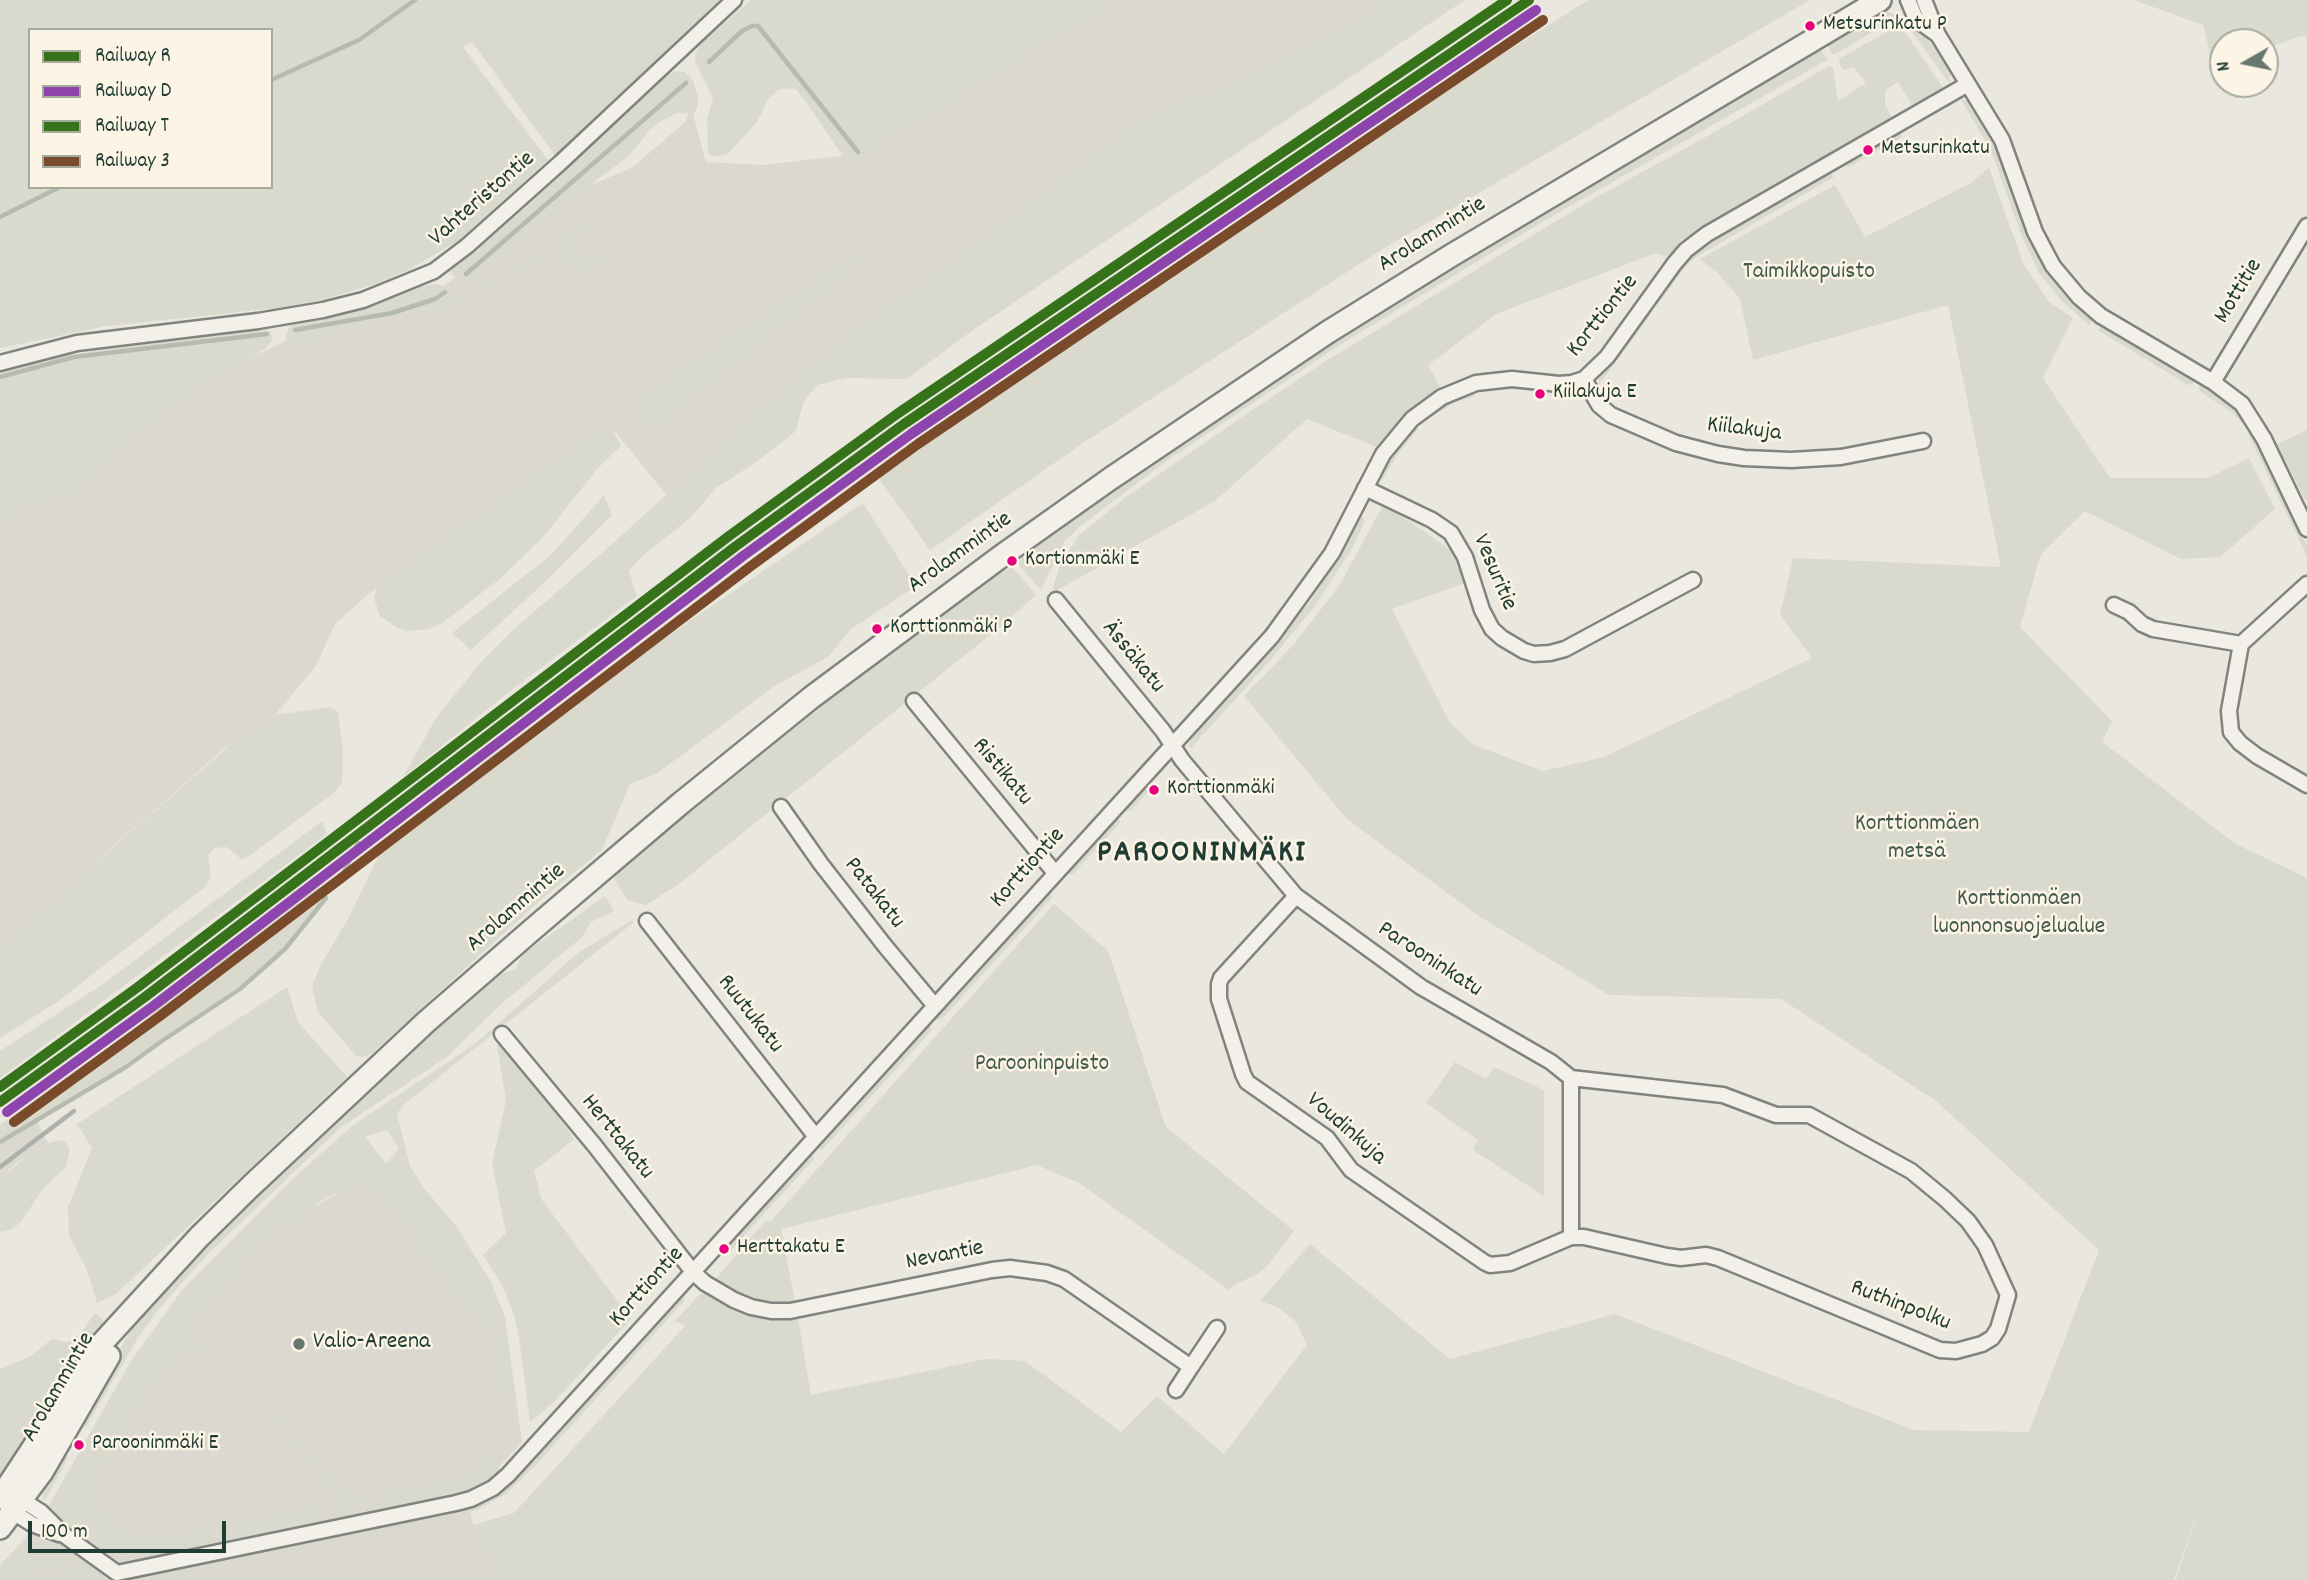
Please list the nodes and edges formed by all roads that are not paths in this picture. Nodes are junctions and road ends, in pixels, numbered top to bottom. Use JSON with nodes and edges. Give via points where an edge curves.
{"nodes":[{"id":1,"x":734,"y":0,"type":"edge"},
{"id":2,"x":1880,"y":0,"type":"edge"},
{"id":3,"x":1908,"y":0,"type":"edge"},
{"id":4,"x":1924,"y":0,"type":"edge"},
{"id":5,"x":1938,"y":35,"type":"junction"},
{"id":6,"x":1968,"y":84,"type":"junction"},
{"id":7,"x":2307,"y":226,"type":"edge"},
{"id":8,"x":0,"y":363,"type":"edge"},
{"id":9,"x":1584,"y":379,"type":"junction"},
{"id":10,"x":2213,"y":382,"type":"junction"},
{"id":11,"x":1923,"y":441,"type":"dead end"},
{"id":12,"x":1365,"y":488,"type":"junction"},
{"id":13,"x":2307,"y":529,"type":"edge"},
{"id":14,"x":1692,"y":580,"type":"dead end"},
{"id":15,"x":2307,"y":584,"type":"edge"},
{"id":16,"x":1056,"y":600,"type":"dead end"},
{"id":17,"x":2114,"y":605,"type":"dead end"},
{"id":18,"x":2241,"y":644,"type":"junction"},
{"id":19,"x":914,"y":701,"type":"dead end"},
{"id":20,"x":1173,"y":745,"type":"junction"},
{"id":21,"x":2307,"y":785,"type":"edge"},
{"id":22,"x":781,"y":807,"type":"dead end"},
{"id":23,"x":1055,"y":873,"type":"junction"},
{"id":24,"x":1296,"y":895,"type":"junction"},
{"id":25,"x":646,"y":921,"type":"dead end"},
{"id":26,"x":935,"y":1006,"type":"junction"},
{"id":27,"x":502,"y":1034,"type":"dead end"},
{"id":28,"x":1571,"y":1079,"type":"junction"},
{"id":29,"x":816,"y":1137,"type":"junction"},
{"id":30,"x":1571,"y":1237,"type":"junction"},
{"id":31,"x":693,"y":1272,"type":"junction"},
{"id":32,"x":1217,"y":1328,"type":"dead end"},
{"id":33,"x":1191,"y":1367,"type":"junction"},
{"id":34,"x":1176,"y":1390,"type":"dead end"},
{"id":35,"x":7,"y":1507,"type":"edge"},
{"id":36,"x":118,"y":1577,"type":"edge"}],
"edges":[{"from":1,"to":8,"type":"street","name":"Vahteristontie","via":[[560,163],[430,273],[363,300],[323,310],[77,343]]},
{"from":2,"to":35,"type":"street","name":"Arolammintie","via":[[1328,332],[1110,479],[879,646],[681,803],[436,1014],[199,1237],[102,1343]]},
{"from":3,"to":5,"type":"street","via":[[1916,19]]},
{"from":4,"to":5,"type":"street"},
{"from":5,"to":6,"type":"street"},
{"from":6,"to":9,"type":"street","name":"Korttiontie","via":[[1686,250],[1607,357]]},
{"from":6,"to":10,"type":"street","via":[[2002,140],[2043,250],[2064,280],[2102,316]]},
{"from":7,"to":10,"type":"street","name":"Mottitie"},
{"from":9,"to":11,"type":"street","name":"Kiilakuja","via":[[1599,405],[1611,415],[1676,443],[1718,454],[1829,458]]},
{"from":9,"to":12,"type":"street","name":"Korttiontie","via":[[1559,384],[1500,379],[1442,397],[1398,434]]},
{"from":10,"to":13,"type":"street","via":[[2242,404],[2255,421]]},
{"from":12,"to":14,"type":"street","name":"Vesuritie","via":[[1451,533],[1492,629],[1534,654],[1565,649]]},
{"from":12,"to":20,"type":"street","name":"Korttiontie","via":[[1332,553],[1301,598]]},
{"from":15,"to":18,"type":"street"},
{"from":16,"to":20,"type":"street","name":"Ässäkatu"},
{"from":17,"to":18,"type":"street","via":[[2153,629]]},
{"from":18,"to":21,"type":"street","via":[[2230,699],[2231,732],[2257,756]]},
{"from":19,"to":23,"type":"street","name":"Ristikatu"},
{"from":20,"to":23,"type":"street","name":"Korttiontie"},
{"from":20,"to":24,"type":"street","name":"Parooninkatu"},
{"from":22,"to":26,"type":"street","name":"Patakatu"},
{"from":23,"to":26,"type":"street","name":"Korttiontie"},
{"from":24,"to":28,"type":"street","name":"Parooninkatu","via":[[1421,987],[1551,1062]]},
{"from":24,"to":30,"type":"street","name":"Voudinkuja","via":[[1219,984],[1219,999],[1247,1082],[1327,1138],[1351,1170],[1490,1265],[1510,1264]]},
{"from":25,"to":29,"type":"street","name":"Ruutukatu"},
{"from":26,"to":29,"type":"street","name":"Korttiontie"},
{"from":27,"to":31,"type":"street","name":"Herttakatu"},
{"from":28,"to":30,"type":"street"},
{"from":28,"to":30,"type":"street","name":"Ruthinpolku","via":[[1723,1096],[1776,1115],[1809,1115],[1911,1171],[1945,1199],[1984,1245],[2008,1295],[1992,1338],[1956,1351],[1940,1350],[1718,1258],[1681,1258]]},
{"from":29,"to":31,"type":"street","name":"Korttiontie"},
{"from":31,"to":33,"type":"street","name":"Nevantie","via":[[734,1300],[771,1311],[807,1309],[992,1270],[1047,1273],[1064,1279]]},
{"from":31,"to":36,"type":"street","name":"Korttiontie","via":[[509,1475],[484,1494]]},
{"from":32,"to":33,"type":"street"},
{"from":33,"to":34,"type":"street"},
{"from":35,"to":36,"type":"street","name":"Korttiontie","via":[[32,1524],[64,1535]]}]}
